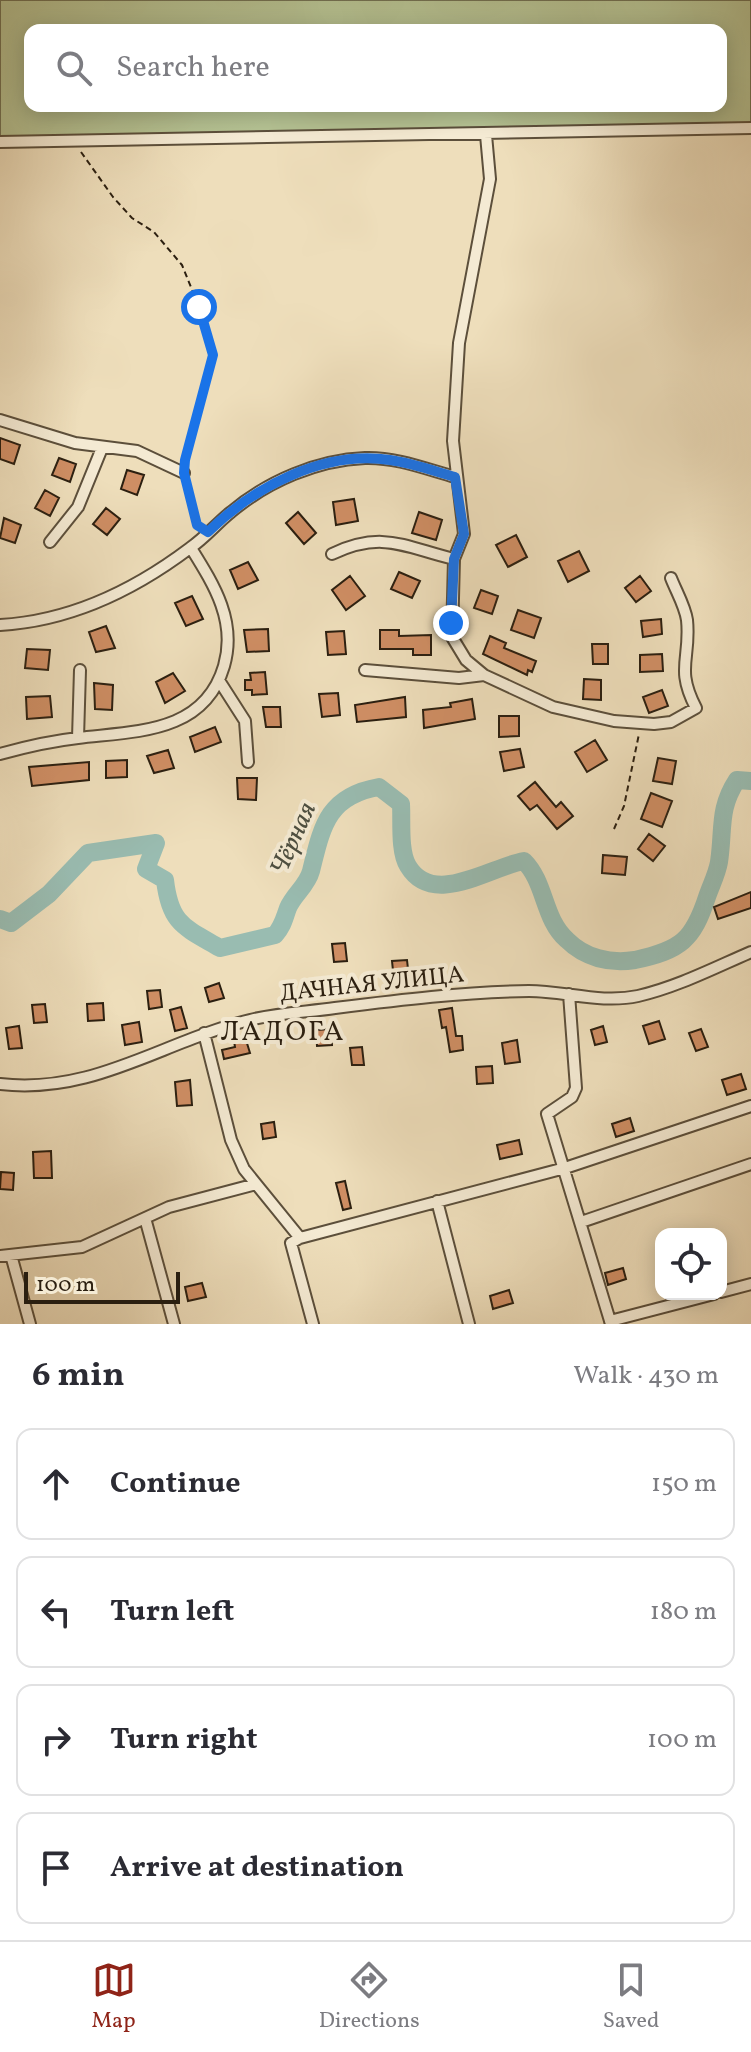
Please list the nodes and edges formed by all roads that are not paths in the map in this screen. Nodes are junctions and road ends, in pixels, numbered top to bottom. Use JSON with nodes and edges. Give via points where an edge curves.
{"nodes":[{"id":1,"x":751,"y":128,"type":"edge"},
{"id":2,"x":486,"y":135,"type":"junction"},
{"id":3,"x":0,"y":142,"type":"edge"},
{"id":4,"x":0,"y":420,"type":"edge"},
{"id":5,"x":102,"y":448,"type":"junction"},
{"id":6,"x":184,"y":473,"type":"road end"},
{"id":7,"x":455,"y":477,"type":"junction"},
{"id":8,"x":50,"y":542,"type":"dead end"},
{"id":9,"x":191,"y":548,"type":"junction"},
{"id":10,"x":332,"y":554,"type":"dead end"},
{"id":11,"x":454,"y":559,"type":"junction"},
{"id":12,"x":671,"y":578,"type":"dead end"},
{"id":13,"x":0,"y":625,"type":"edge"},
{"id":14,"x":80,"y":670,"type":"dead end"},
{"id":15,"x":365,"y":670,"type":"dead end"},
{"id":16,"x":484,"y":675,"type":"junction"},
{"id":17,"x":220,"y":682,"type":"junction"},
{"id":18,"x":78,"y":738,"type":"junction"},
{"id":19,"x":0,"y":754,"type":"edge"},
{"id":20,"x":248,"y":762,"type":"dead end"},
{"id":21,"x":751,"y":952,"type":"edge"},
{"id":22,"x":569,"y":994,"type":"junction"},
{"id":23,"x":204,"y":1033,"type":"junction"},
{"id":24,"x":0,"y":1084,"type":"edge"},
{"id":25,"x":751,"y":1106,"type":"edge"},
{"id":26,"x":751,"y":1164,"type":"edge"},
{"id":27,"x":565,"y":1168,"type":"junction"},
{"id":28,"x":256,"y":1184,"type":"junction"},
{"id":29,"x":437,"y":1201,"type":"junction"},
{"id":30,"x":145,"y":1218,"type":"junction"},
{"id":31,"x":581,"y":1222,"type":"junction"},
{"id":32,"x":300,"y":1238,"type":"junction"},
{"id":33,"x":5,"y":1256,"type":"edge"},
{"id":34,"x":751,"y":1284,"type":"edge"},
{"id":35,"x":727,"y":1290,"type":"edge"},
{"id":36,"x":693,"y":1300,"type":"edge"},
{"id":37,"x":611,"y":1323,"type":"edge"},
{"id":38,"x":30,"y":1324,"type":"edge"},
{"id":39,"x":174,"y":1324,"type":"edge"},
{"id":40,"x":313,"y":1324,"type":"edge"},
{"id":41,"x":469,"y":1324,"type":"edge"}],
"edges":[{"from":1,"to":2,"type":"street"},
{"from":2,"to":3,"type":"street"},
{"from":2,"to":7,"type":"street","via":[[490,179],[459,343]]},
{"from":4,"to":5,"type":"street"},
{"from":5,"to":6,"type":"street","via":[[137,451]]},
{"from":5,"to":8,"type":"street","via":[[78,507]]},
{"from":7,"to":9,"type":"street","via":[[390,460],[346,460],[302,470],[264,488]]},
{"from":7,"to":11,"type":"street","via":[[464,534]]},
{"from":9,"to":13,"type":"street","via":[[112,597],[73,614]]},
{"from":9,"to":17,"type":"street","via":[[223,605],[229,642]]},
{"from":10,"to":11,"type":"street","via":[[353,544],[396,541]]},
{"from":11,"to":16,"type":"street","via":[[452,637],[466,660]]},
{"from":12,"to":16,"type":"street","via":[[686,616],[683,672],[696,708],[671,722],[641,724],[553,707]]},
{"from":14,"to":18,"type":"street"},
{"from":15,"to":16,"type":"street","via":[[459,678]]},
{"from":17,"to":18,"type":"street","via":[[189,715],[167,726]]},
{"from":17,"to":20,"type":"street","via":[[245,721]]},
{"from":18,"to":19,"type":"street"},
{"from":21,"to":22,"type":"street","name":"ДАЧНАЯ УЛИЦА","via":[[636,996],[600,999]]},
{"from":22,"to":23,"type":"street","name":"ДАЧНАЯ УЛИЦА","via":[[507,992],[388,1001],[253,1019]]},
{"from":22,"to":27,"type":"street","via":[[576,1088],[572,1097],[547,1114]]},
{"from":23,"to":24,"type":"street","name":"ДАЧНАЯ УЛИЦА","via":[[61,1085]]},
{"from":23,"to":28,"type":"street","via":[[231,1140]]},
{"from":25,"to":27,"type":"street"},
{"from":26,"to":31,"type":"street"},
{"from":27,"to":29,"type":"street"},
{"from":27,"to":31,"type":"street"},
{"from":28,"to":30,"type":"street"},
{"from":28,"to":32,"type":"street"},
{"from":29,"to":32,"type":"street"},
{"from":29,"to":41,"type":"street"},
{"from":30,"to":33,"type":"street","via":[[82,1247]]},
{"from":30,"to":39,"type":"street"},
{"from":31,"to":37,"type":"street"},
{"from":32,"to":40,"type":"street","via":[[291,1243]]},
{"from":33,"to":38,"type":"street"},
{"from":34,"to":35,"type":"street"},
{"from":36,"to":37,"type":"street"}]}
